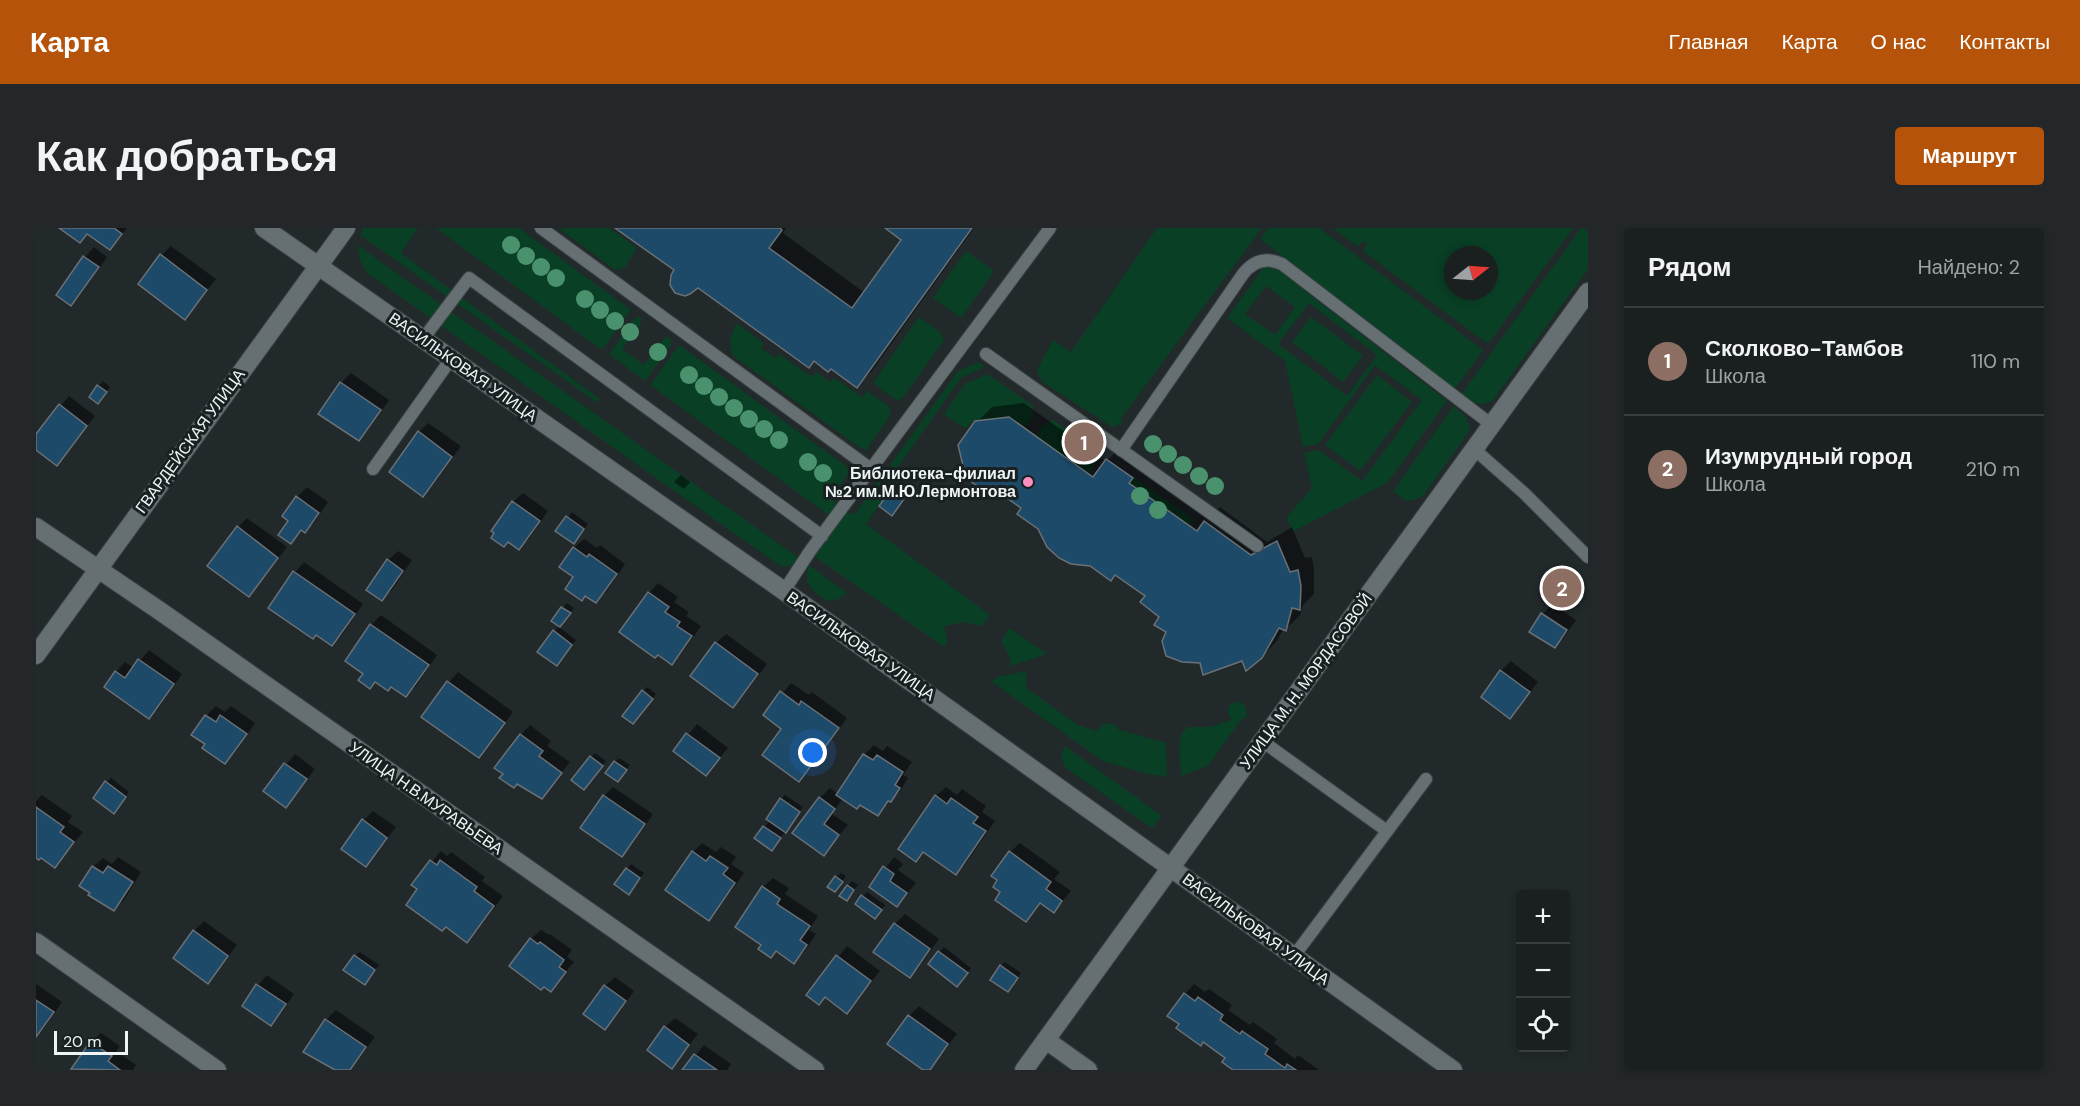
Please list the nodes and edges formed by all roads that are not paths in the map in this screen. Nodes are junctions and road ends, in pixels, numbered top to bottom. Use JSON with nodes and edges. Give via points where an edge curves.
{"nodes":[{"id":1,"x":264,"y":228,"type":"edge"},
{"id":2,"x":346,"y":228,"type":"edge"},
{"id":3,"x":541,"y":228,"type":"edge"},
{"id":4,"x":1050,"y":228,"type":"edge"},
{"id":5,"x":319,"y":266,"type":"junction"},
{"id":6,"x":1588,"y":292,"type":"edge"},
{"id":7,"x":423,"y":339,"type":"junction"},
{"id":8,"x":986,"y":354,"type":"dead end"},
{"id":9,"x":452,"y":359,"type":"junction"},
{"id":10,"x":1492,"y":425,"type":"junction"},
{"id":11,"x":1474,"y":449,"type":"junction"},
{"id":12,"x":1121,"y":450,"type":"junction"},
{"id":13,"x":373,"y":469,"type":"dead end"},
{"id":14,"x":871,"y":470,"type":"junction"},
{"id":15,"x":36,"y":527,"type":"edge"},
{"id":16,"x":822,"y":536,"type":"junction"},
{"id":17,"x":1257,"y":546,"type":"dead end"},
{"id":18,"x":1588,"y":557,"type":"edge"},
{"id":19,"x":99,"y":569,"type":"junction"},
{"id":20,"x":784,"y":591,"type":"junction"},
{"id":21,"x":36,"y":655,"type":"edge"},
{"id":22,"x":1262,"y":741,"type":"junction"},
{"id":23,"x":1426,"y":779,"type":"dead end"},
{"id":24,"x":1387,"y":831,"type":"junction"},
{"id":25,"x":1171,"y":867,"type":"junction"},
{"id":26,"x":36,"y":942,"type":"edge"},
{"id":27,"x":1294,"y":956,"type":"junction"},
{"id":28,"x":1046,"y":1040,"type":"junction"},
{"id":29,"x":217,"y":1070,"type":"edge"},
{"id":30,"x":815,"y":1070,"type":"edge"},
{"id":31,"x":1024,"y":1070,"type":"edge"},
{"id":32,"x":1088,"y":1070,"type":"edge"},
{"id":33,"x":1453,"y":1070,"type":"edge"}],
"edges":[{"from":1,"to":5,"type":"street","name":"ВАСИЛЬКОВАЯ УЛИЦА"},
{"from":2,"to":5,"type":"street","name":"ГВАРДЕЙСКАЯ УЛИЦА"},
{"from":3,"to":14,"type":"lane"},
{"from":4,"to":14,"type":"lane"},
{"from":5,"to":7,"type":"street","name":"ВАСИЛЬКОВАЯ УЛИЦА"},
{"from":5,"to":19,"type":"street","name":"ГВАРДЕЙСКАЯ УЛИЦА"},
{"from":6,"to":10,"type":"street","name":"УЛИЦА М. Н. МОРДАСОВОЙ"},
{"from":7,"to":9,"type":"street","name":"ВАСИЛЬКОВАЯ УЛИЦА"},
{"from":7,"to":16,"type":"lane","via":[[469,278]]},
{"from":8,"to":12,"type":"lane"},
{"from":9,"to":13,"type":"lane"},
{"from":9,"to":20,"type":"street","name":"ВАСИЛЬКОВАЯ УЛИЦА"},
{"from":10,"to":11,"type":"street","name":"УЛИЦА М. Н. МОРДАСОВОЙ"},
{"from":10,"to":12,"type":"lane","via":[[1282,264],[1267,260],[1253,264],[1243,274]]},
{"from":11,"to":18,"type":"lane"},
{"from":11,"to":22,"type":"street","name":"УЛИЦА М. Н. МОРДАСОВОЙ"},
{"from":12,"to":17,"type":"lane"},
{"from":14,"to":16,"type":"lane"},
{"from":15,"to":19,"type":"street","name":"УЛИЦА Н.В.МУРАВЬЕВА"},
{"from":16,"to":20,"type":"lane"},
{"from":19,"to":21,"type":"street","name":"ГВАРДЕЙСКАЯ УЛИЦА"},
{"from":19,"to":30,"type":"street","name":"УЛИЦА Н.В.МУРАВЬЕВА"},
{"from":20,"to":25,"type":"street","name":"ВАСИЛЬКОВАЯ УЛИЦА"},
{"from":22,"to":24,"type":"lane"},
{"from":22,"to":25,"type":"street","name":"УЛИЦА М. Н. МОРДАСОВОЙ"},
{"from":23,"to":24,"type":"lane"},
{"from":24,"to":27,"type":"lane"},
{"from":25,"to":27,"type":"street","name":"ВАСИЛЬКОВАЯ УЛИЦА"},
{"from":25,"to":28,"type":"street","name":"УЛИЦА М. Н. МОРДАСОВОЙ"},
{"from":26,"to":29,"type":"street"},
{"from":27,"to":33,"type":"street","name":"ВАСИЛЬКОВАЯ УЛИЦА"},
{"from":28,"to":31,"type":"street","name":"УЛИЦА М. Н. МОРДАСОВОЙ"},
{"from":28,"to":32,"type":"street"}]}
